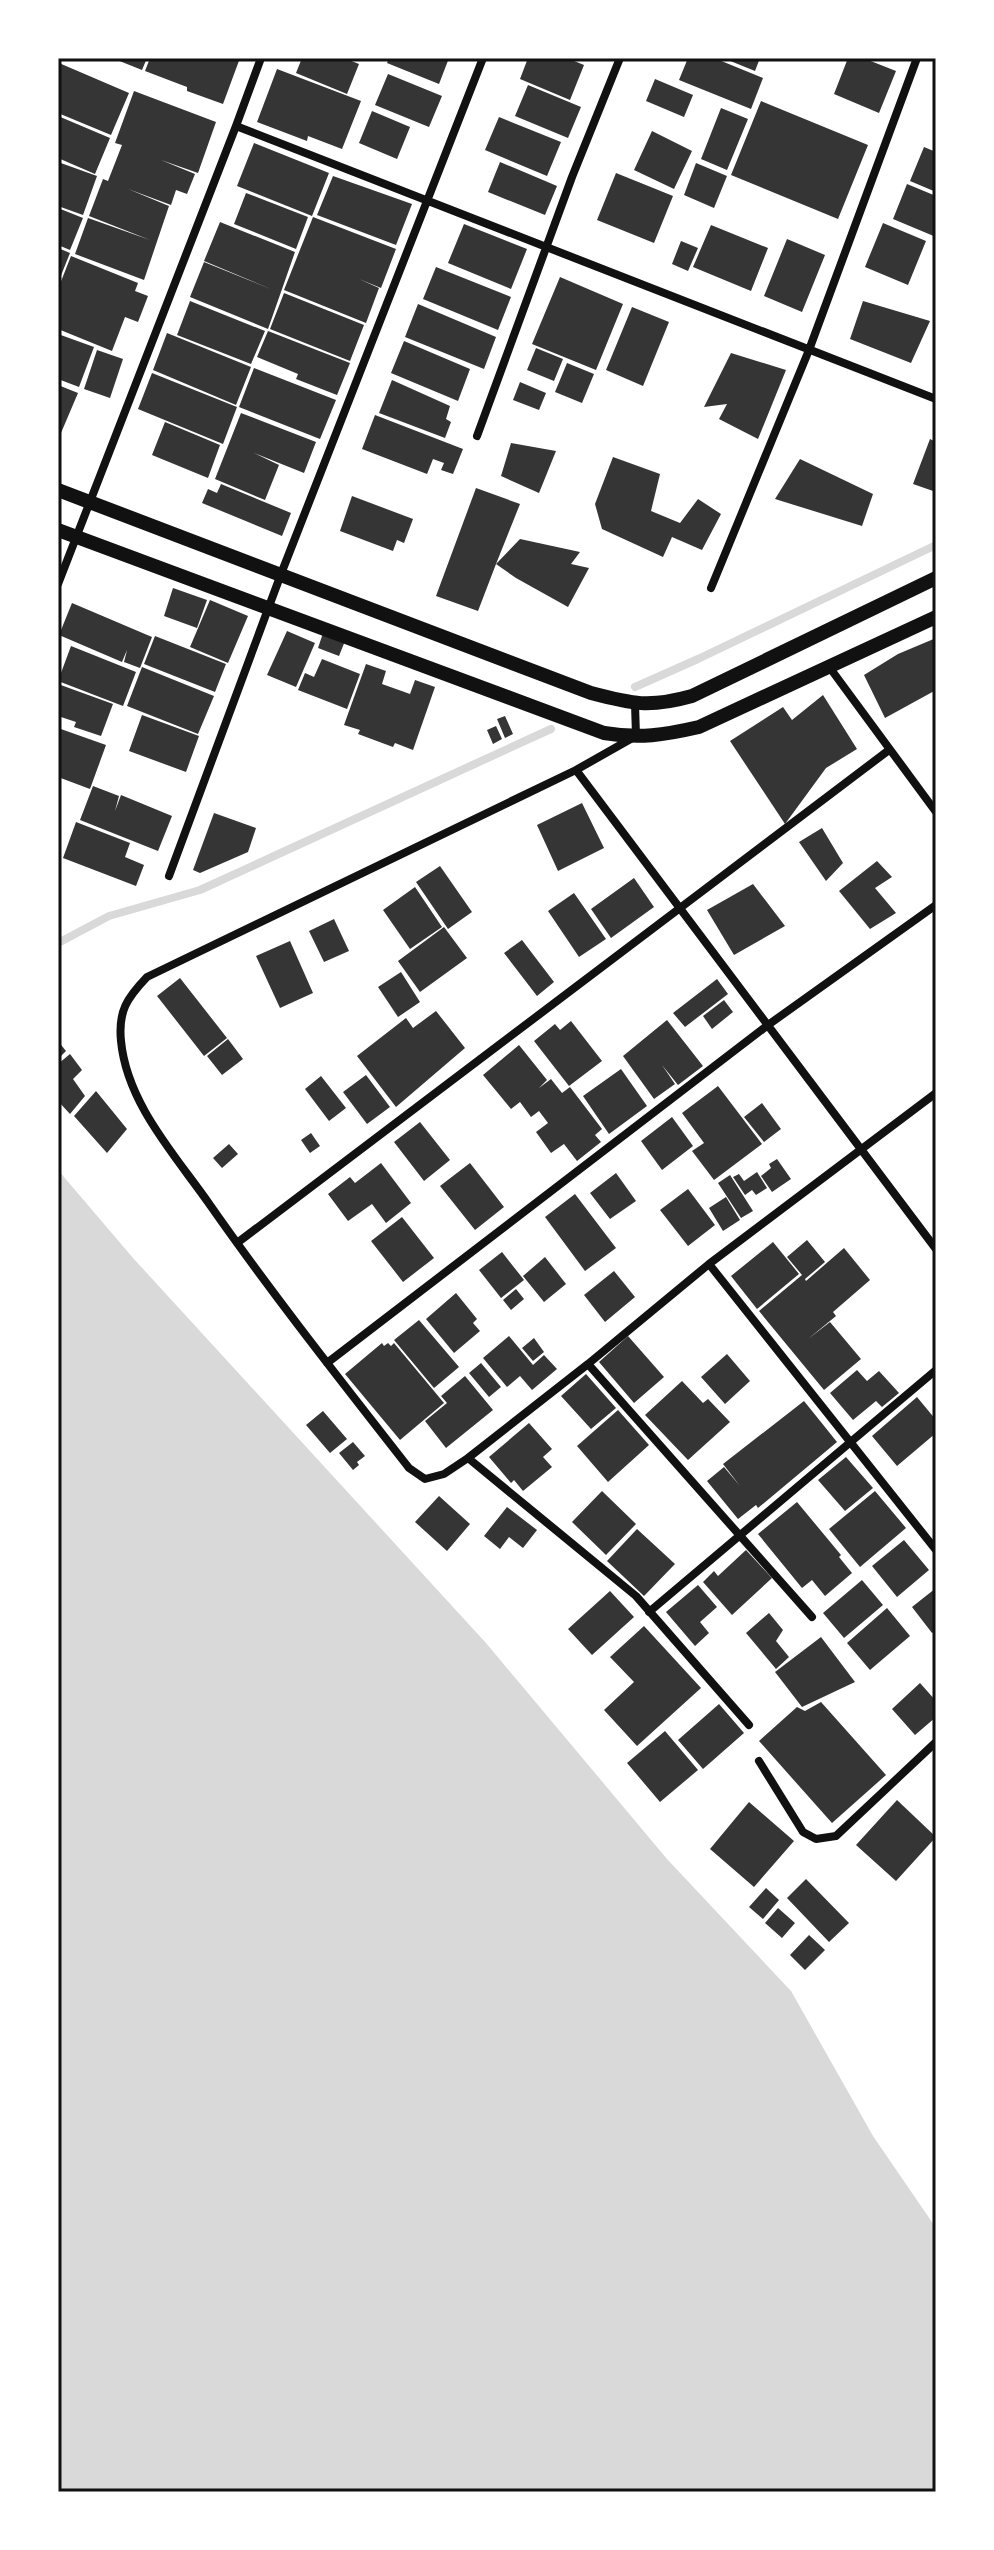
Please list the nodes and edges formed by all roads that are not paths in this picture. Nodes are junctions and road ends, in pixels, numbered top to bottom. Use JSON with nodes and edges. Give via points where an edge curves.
{"nodes":[{"id":1,"x":261,"y":58,"type":"edge"},
{"id":2,"x":483,"y":58,"type":"edge"},
{"id":3,"x":620,"y":58,"type":"edge"},
{"id":4,"x":917,"y":58,"type":"edge"},
{"id":5,"x":236,"y":126,"type":"junction"},
{"id":6,"x":428,"y":201,"type":"junction"},
{"id":7,"x":545,"y":247,"type":"junction"},
{"id":8,"x":809,"y":350,"type":"junction"},
{"id":9,"x":936,"y":399,"type":"edge"},
{"id":10,"x":477,"y":436,"type":"dead end"},
{"id":11,"x":58,"y":490,"type":"edge"},
{"id":12,"x":89,"y":502,"type":"junction"},
{"id":13,"x":58,"y":530,"type":"edge"},
{"id":14,"x":76,"y":536,"type":"junction"},
{"id":15,"x":281,"y":574,"type":"junction"},
{"id":16,"x":936,"y":578,"type":"edge"},
{"id":17,"x":58,"y":584,"type":"edge"},
{"id":18,"x":711,"y":588,"type":"dead end"},
{"id":19,"x":268,"y":607,"type":"junction"},
{"id":20,"x":936,"y":617,"type":"edge"},
{"id":21,"x":830,"y":668,"type":"junction"},
{"id":22,"x":635,"y":704,"type":"junction"},
{"id":23,"x":636,"y":736,"type":"junction"},
{"id":24,"x":889,"y":750,"type":"junction"},
{"id":25,"x":576,"y":770,"type":"junction"},
{"id":26,"x":936,"y":812,"type":"edge"},
{"id":27,"x":169,"y":876,"type":"dead end"},
{"id":28,"x":936,"y":905,"type":"edge"},
{"id":29,"x":681,"y":909,"type":"junction"},
{"id":30,"x":768,"y":1025,"type":"junction"},
{"id":31,"x":936,"y":1093,"type":"edge"},
{"id":32,"x":862,"y":1151,"type":"junction"},
{"id":33,"x":237,"y":1243,"type":"junction"},
{"id":34,"x":936,"y":1249,"type":"edge"},
{"id":35,"x":709,"y":1264,"type":"junction"},
{"id":36,"x":327,"y":1363,"type":"junction"},
{"id":37,"x":588,"y":1364,"type":"junction"},
{"id":38,"x":936,"y":1370,"type":"edge"},
{"id":39,"x":850,"y":1444,"type":"junction"},
{"id":40,"x":468,"y":1458,"type":"junction"},
{"id":41,"x":738,"y":1535,"type":"junction"},
{"id":42,"x":936,"y":1550,"type":"edge"},
{"id":43,"x":649,"y":1612,"type":"junction"},
{"id":44,"x":812,"y":1617,"type":"dead end"},
{"id":45,"x":749,"y":1725,"type":"dead end"},
{"id":46,"x":936,"y":1742,"type":"edge"},
{"id":47,"x":759,"y":1761,"type":"dead end"}],
"edges":[{"from":1,"to":5,"type":"street"},
{"from":2,"to":6,"type":"street"},
{"from":3,"to":7,"type":"street"},
{"from":4,"to":8,"type":"street"},
{"from":5,"to":6,"type":"street"},
{"from":5,"to":12,"type":"street"},
{"from":6,"to":7,"type":"street"},
{"from":6,"to":15,"type":"street"},
{"from":7,"to":8,"type":"street"},
{"from":7,"to":10,"type":"street"},
{"from":8,"to":9,"type":"street"},
{"from":8,"to":18,"type":"street"},
{"from":11,"to":12,"type":"street"},
{"from":12,"to":14,"type":"street"},
{"from":12,"to":15,"type":"street"},
{"from":13,"to":14,"type":"street"},
{"from":14,"to":17,"type":"street"},
{"from":14,"to":19,"type":"street"},
{"from":15,"to":19,"type":"street"},
{"from":15,"to":22,"type":"street","via":[[591,693]]},
{"from":16,"to":22,"type":"street","via":[[692,696]]},
{"from":19,"to":23,"type":"street","via":[[604,733]]},
{"from":19,"to":27,"type":"street"},
{"from":20,"to":21,"type":"street"},
{"from":21,"to":23,"type":"street","via":[[699,727]]},
{"from":21,"to":24,"type":"street"},
{"from":22,"to":23,"type":"street"},
{"from":23,"to":25,"type":"street"},
{"from":24,"to":26,"type":"street"},
{"from":24,"to":29,"type":"street"},
{"from":25,"to":29,"type":"street"},
{"from":25,"to":33,"type":"street","via":[[147,977],[128,997],[121,1043],[145,1111]]},
{"from":28,"to":30,"type":"street"},
{"from":29,"to":30,"type":"street"},
{"from":29,"to":33,"type":"street"},
{"from":30,"to":32,"type":"street"},
{"from":30,"to":36,"type":"street"},
{"from":31,"to":32,"type":"street"},
{"from":32,"to":34,"type":"street"},
{"from":32,"to":35,"type":"street"},
{"from":33,"to":36,"type":"street"},
{"from":35,"to":37,"type":"street"},
{"from":35,"to":39,"type":"street"},
{"from":36,"to":40,"type":"street","via":[[409,1468],[425,1479]]},
{"from":37,"to":40,"type":"street"},
{"from":37,"to":41,"type":"street"},
{"from":38,"to":39,"type":"street"},
{"from":39,"to":41,"type":"street"},
{"from":39,"to":42,"type":"street"},
{"from":40,"to":43,"type":"street"},
{"from":41,"to":43,"type":"street"},
{"from":41,"to":44,"type":"street"},
{"from":43,"to":45,"type":"street"},
{"from":46,"to":47,"type":"street","via":[[836,1836],[816,1839],[803,1832]]}]}
